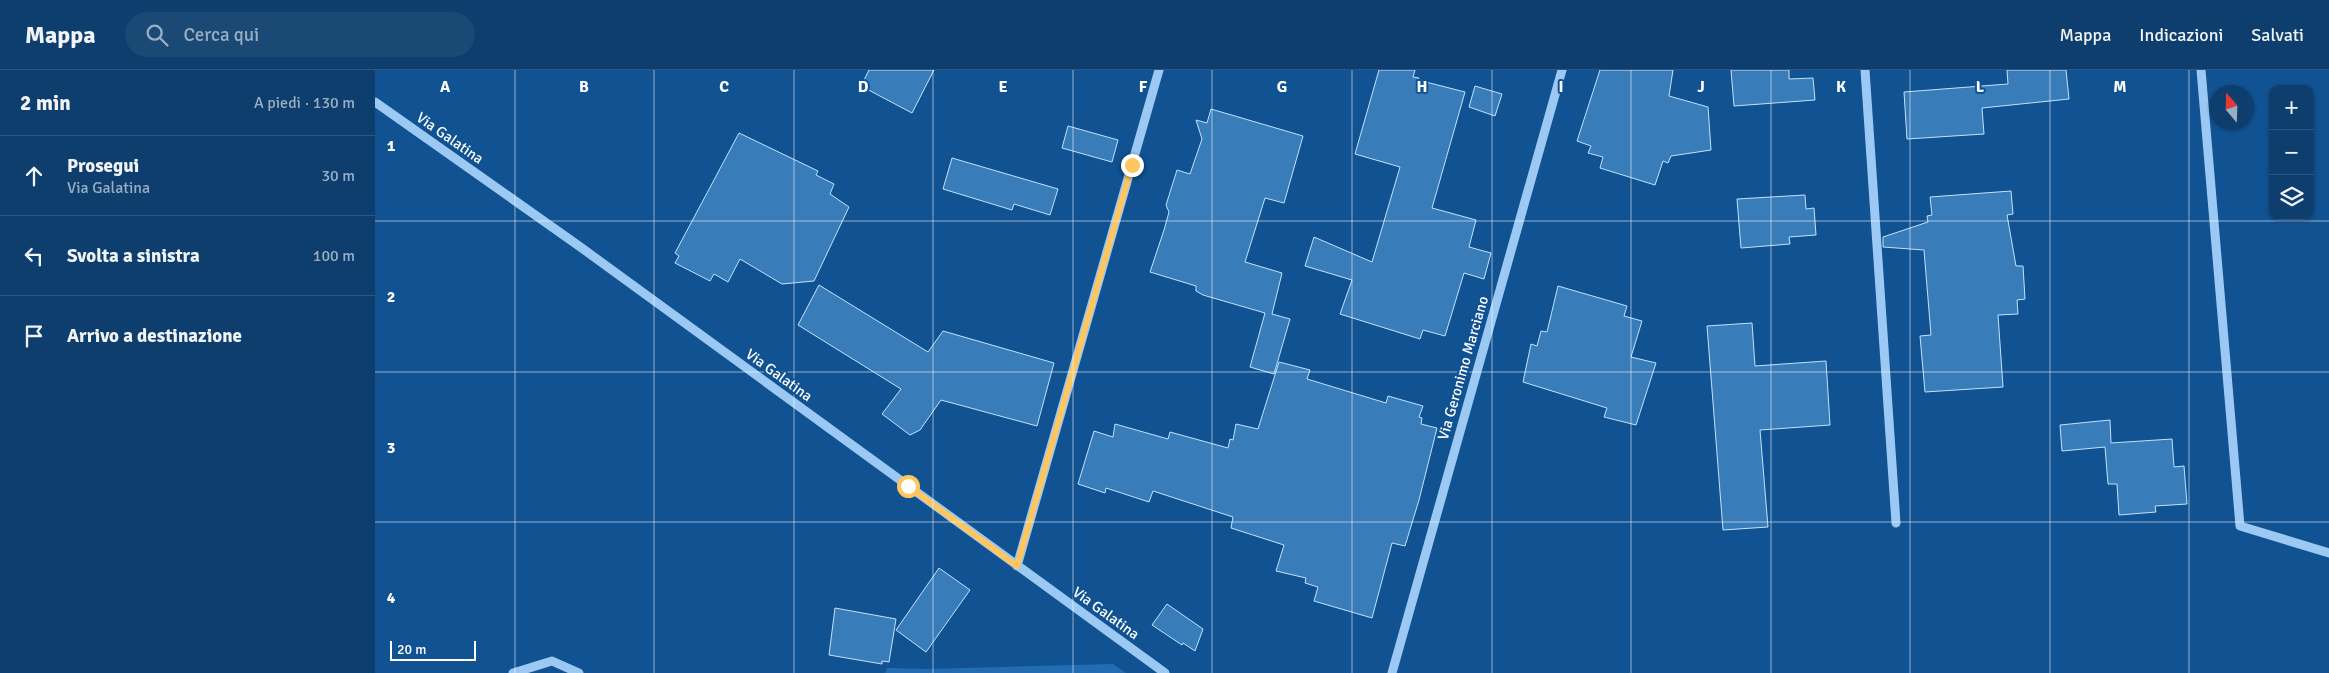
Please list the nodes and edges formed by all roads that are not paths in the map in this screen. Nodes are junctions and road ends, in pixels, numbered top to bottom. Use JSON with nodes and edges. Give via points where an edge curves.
{"nodes":[{"id":1,"x":1159,"y":70,"type":"edge"},
{"id":2,"x":1562,"y":70,"type":"edge"},
{"id":3,"x":1865,"y":70,"type":"edge"},
{"id":4,"x":2201,"y":70,"type":"edge"},
{"id":5,"x":375,"y":102,"type":"edge"},
{"id":6,"x":1896,"y":524,"type":"dead end"},
{"id":7,"x":2329,"y":553,"type":"edge"},
{"id":8,"x":1017,"y":566,"type":"junction"},
{"id":9,"x":513,"y":673,"type":"edge"},
{"id":10,"x":579,"y":673,"type":"edge"},
{"id":11,"x":1165,"y":673,"type":"edge"},
{"id":12,"x":1392,"y":673,"type":"edge"}],
"edges":[{"from":1,"to":8,"type":"street"},
{"from":2,"to":12,"type":"street","name":"Via Geronimo Marciano"},
{"from":3,"to":6,"type":"street"},
{"from":4,"to":7,"type":"street","via":[[2240,526]]},
{"from":5,"to":8,"type":"street","name":"Via Galatina","via":[[587,252]]},
{"from":8,"to":11,"type":"street","name":"Via Galatina"},
{"from":9,"to":10,"type":"street","via":[[553,661]]}]}
